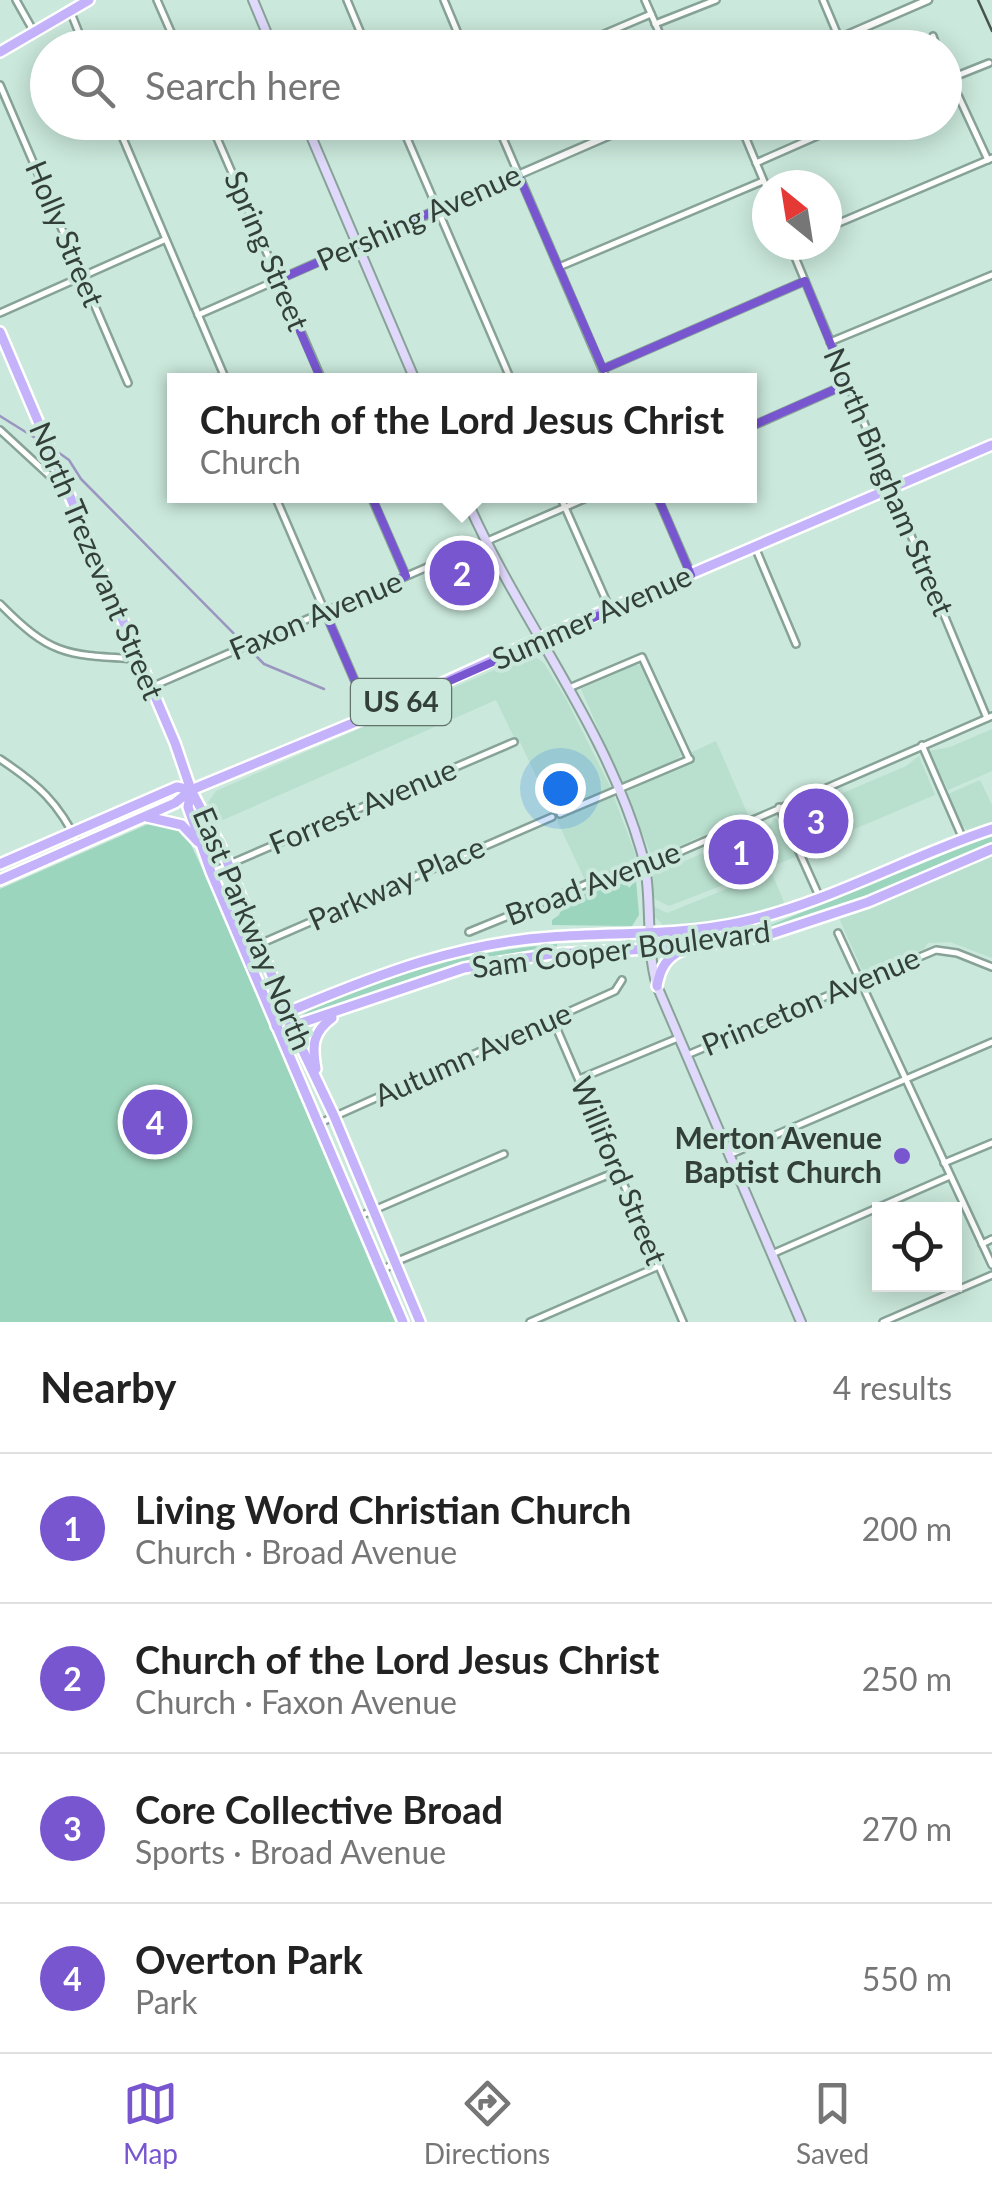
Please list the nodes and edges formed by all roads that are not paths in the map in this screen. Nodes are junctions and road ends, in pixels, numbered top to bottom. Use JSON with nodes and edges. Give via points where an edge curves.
{"nodes":[{"id":1,"x":16,"y":0,"type":"edge"},
{"id":2,"x":89,"y":0,"type":"edge"},
{"id":3,"x":157,"y":0,"type":"edge"},
{"id":4,"x":252,"y":0,"type":"edge"},
{"id":5,"x":346,"y":0,"type":"edge"},
{"id":6,"x":445,"y":0,"type":"edge"},
{"id":7,"x":644,"y":0,"type":"edge"},
{"id":8,"x":716,"y":0,"type":"edge"},
{"id":9,"x":823,"y":0,"type":"edge"},
{"id":10,"x":928,"y":0,"type":"edge"},
{"id":11,"x":70,"y":11,"type":"junction"},
{"id":12,"x":651,"y":14,"type":"junction"},
{"id":13,"x":656,"y":24,"type":"junction"},
{"id":14,"x":33,"y":30,"type":"edge"},
{"id":15,"x":37,"y":30,"type":"edge"},
{"id":16,"x":78,"y":30,"type":"edge"},
{"id":17,"x":170,"y":30,"type":"edge"},
{"id":18,"x":265,"y":30,"type":"edge"},
{"id":19,"x":359,"y":30,"type":"edge"},
{"id":20,"x":457,"y":30,"type":"edge"},
{"id":21,"x":613,"y":30,"type":"edge"},
{"id":22,"x":658,"y":30,"type":"edge"},
{"id":23,"x":836,"y":30,"type":"edge"},
{"id":24,"x":859,"y":30,"type":"edge"},
{"id":25,"x":30,"y":34,"type":"edge"},
{"id":26,"x":0,"y":52,"type":"edge"},
{"id":27,"x":989,"y":63,"type":"dead end"},
{"id":28,"x":962,"y":74,"type":"edge"},
{"id":29,"x":0,"y":85,"type":"edge"},
{"id":30,"x":962,"y":108,"type":"edge"},
{"id":31,"x":123,"y":140,"type":"edge"},
{"id":32,"x":218,"y":140,"type":"edge"},
{"id":33,"x":313,"y":140,"type":"edge"},
{"id":34,"x":408,"y":140,"type":"edge"},
{"id":35,"x":504,"y":140,"type":"edge"},
{"id":36,"x":598,"y":140,"type":"edge"},
{"id":37,"x":747,"y":140,"type":"edge"},
{"id":38,"x":808,"y":140,"type":"edge"},
{"id":39,"x":990,"y":159,"type":"edge"},
{"id":40,"x":756,"y":163,"type":"junction"},
{"id":41,"x":759,"y":170,"type":"edge"},
{"id":42,"x":518,"y":174,"type":"junction"},
{"id":43,"x":752,"y":186,"type":"edge"},
{"id":44,"x":438,"y":210,"type":"junction"},
{"id":45,"x":842,"y":222,"type":"edge"},
{"id":46,"x":164,"y":240,"type":"junction"},
{"id":47,"x":357,"y":245,"type":"junction"},
{"id":48,"x":796,"y":260,"type":"edge"},
{"id":49,"x":558,"y":267,"type":"junction"},
{"id":50,"x":992,"y":274,"type":"edge"},
{"id":51,"x":82,"y":276,"type":"junction"},
{"id":52,"x":278,"y":280,"type":"junction"},
{"id":53,"x":805,"y":281,"type":"junction"},
{"id":54,"x":0,"y":313,"type":"edge"},
{"id":55,"x":198,"y":315,"type":"junction"},
{"id":56,"x":0,"y":332,"type":"edge"},
{"id":57,"x":830,"y":342,"type":"junction"},
{"id":58,"x":602,"y":369,"type":"junction"},
{"id":59,"x":223,"y":373,"type":"edge"},
{"id":60,"x":319,"y":373,"type":"edge"},
{"id":61,"x":412,"y":373,"type":"edge"},
{"id":62,"x":508,"y":373,"type":"edge"},
{"id":63,"x":604,"y":373,"type":"edge"},
{"id":64,"x":128,"y":383,"type":"dead end"},
{"id":65,"x":847,"y":384,"type":"junction"},
{"id":66,"x":757,"y":424,"type":"edge"},
{"id":67,"x":0,"y":430,"type":"edge"},
{"id":68,"x":992,"y":444,"type":"edge"},
{"id":69,"x":890,"y":488,"type":"junction"},
{"id":70,"x":66,"y":490,"type":"junction"},
{"id":71,"x":278,"y":503,"type":"edge"},
{"id":72,"x":374,"y":503,"type":"edge"},
{"id":73,"x":467,"y":503,"type":"edge"},
{"id":74,"x":564,"y":503,"type":"edge"},
{"id":75,"x":573,"y":503,"type":"edge"},
{"id":76,"x":660,"y":503,"type":"edge"},
{"id":77,"x":565,"y":506,"type":"junction"},
{"id":78,"x":485,"y":542,"type":"junction"},
{"id":79,"x":756,"y":546,"type":"junction"},
{"id":80,"x":691,"y":575,"type":"junction"},
{"id":81,"x":406,"y":576,"type":"junction"},
{"id":82,"x":0,"y":604,"type":"edge"},
{"id":83,"x":610,"y":610,"type":"junction"},
{"id":84,"x":325,"y":612,"type":"junction"},
{"id":85,"x":541,"y":638,"type":"junction"},
{"id":86,"x":796,"y":644,"type":"dead end"},
{"id":87,"x":138,"y":658,"type":"junction"},
{"id":88,"x":150,"y":687,"type":"junction"},
{"id":89,"x":570,"y":688,"type":"junction"},
{"id":90,"x":370,"y":716,"type":"junction"},
{"id":91,"x":989,"y":717,"type":"edge"},
{"id":92,"x":514,"y":742,"type":"dead end"},
{"id":93,"x":922,"y":746,"type":"junction"},
{"id":94,"x":0,"y":759,"type":"edge"},
{"id":95,"x":191,"y":790,"type":"junction"},
{"id":96,"x":618,"y":790,"type":"junction"},
{"id":97,"x":780,"y":807,"type":"junction"},
{"id":98,"x":560,"y":814,"type":"dead end"},
{"id":99,"x":144,"y":816,"type":"junction"},
{"id":100,"x":552,"y":817,"type":"dead end"},
{"id":101,"x":992,"y":830,"type":"edge"},
{"id":102,"x":73,"y":832,"type":"junction"},
{"id":103,"x":963,"y":838,"type":"junction"},
{"id":104,"x":79,"y":845,"type":"junction"},
{"id":105,"x":202,"y":847,"type":"junction"},
{"id":106,"x":992,"y":849,"type":"edge"},
{"id":107,"x":0,"y":864,"type":"edge"},
{"id":108,"x":228,"y":866,"type":"junction"},
{"id":109,"x":644,"y":867,"type":"junction"},
{"id":110,"x":211,"y":872,"type":"junction"},
{"id":111,"x":0,"y":880,"type":"edge"},
{"id":112,"x":820,"y":900,"type":"junction"},
{"id":113,"x":469,"y":932,"type":"dead end"},
{"id":114,"x":648,"y":932,"type":"junction"},
{"id":115,"x":838,"y":933,"type":"dead end"},
{"id":116,"x":258,"y":945,"type":"junction"},
{"id":117,"x":689,"y":947,"type":"junction"},
{"id":118,"x":648,"y":950,"type":"junction"},
{"id":119,"x":243,"y":951,"type":"junction"},
{"id":120,"x":992,"y":967,"type":"edge"},
{"id":121,"x":622,"y":980,"type":"dead end"},
{"id":122,"x":860,"y":981,"type":"junction"},
{"id":123,"x":656,"y":986,"type":"junction"},
{"id":124,"x":345,"y":1009,"type":"junction"},
{"id":125,"x":287,"y":1012,"type":"junction"},
{"id":126,"x":553,"y":1020,"type":"junction"},
{"id":127,"x":276,"y":1026,"type":"junction"},
{"id":128,"x":292,"y":1027,"type":"junction"},
{"id":129,"x":679,"y":1038,"type":"junction"},
{"id":130,"x":992,"y":1042,"type":"edge"},
{"id":131,"x":687,"y":1055,"type":"junction"},
{"id":132,"x":579,"y":1079,"type":"junction"},
{"id":133,"x":904,"y":1080,"type":"junction"},
{"id":134,"x":318,"y":1082,"type":"junction"},
{"id":135,"x":334,"y":1116,"type":"junction"},
{"id":136,"x":318,"y":1124,"type":"junction"},
{"id":137,"x":992,"y":1142,"type":"edge"},
{"id":138,"x":504,"y":1154,"type":"dead end"},
{"id":139,"x":729,"y":1156,"type":"junction"},
{"id":140,"x":944,"y":1163,"type":"junction"},
{"id":141,"x":618,"y":1170,"type":"junction"},
{"id":142,"x":950,"y":1176,"type":"junction"},
{"id":143,"x":375,"y":1212,"type":"junction"},
{"id":144,"x":358,"y":1216,"type":"junction"},
{"id":145,"x":992,"y":1240,"type":"edge"},
{"id":146,"x":982,"y":1244,"type":"junction"},
{"id":147,"x":772,"y":1254,"type":"junction"},
{"id":148,"x":395,"y":1262,"type":"junction"},
{"id":149,"x":660,"y":1266,"type":"junction"},
{"id":150,"x":992,"y":1266,"type":"edge"},
{"id":151,"x":382,"y":1272,"type":"junction"},
{"id":152,"x":992,"y":1275,"type":"edge"},
{"id":153,"x":403,"y":1322,"type":"edge"},
{"id":154,"x":420,"y":1322,"type":"edge"},
{"id":155,"x":530,"y":1322,"type":"edge"},
{"id":156,"x":683,"y":1322,"type":"edge"},
{"id":157,"x":801,"y":1322,"type":"edge"},
{"id":158,"x":883,"y":1322,"type":"edge"}],
"edges":[{"from":1,"to":14,"type":"street"},
{"from":2,"to":11,"type":"main road"},
{"from":3,"to":17,"type":"street"},
{"from":4,"to":18,"type":"main road"},
{"from":5,"to":19,"type":"street"},
{"from":6,"to":20,"type":"street"},
{"from":7,"to":12,"type":"street"},
{"from":8,"to":13,"type":"street"},
{"from":9,"to":23,"type":"street"},
{"from":10,"to":24,"type":"street"},
{"from":11,"to":15,"type":"main road"},
{"from":11,"to":16,"type":"street"},
{"from":12,"to":13,"type":"street"},
{"from":12,"to":21,"type":"street"},
{"from":13,"to":22,"type":"street"},
{"from":25,"to":26,"type":"main road"},
{"from":27,"to":28,"type":"street"},
{"from":29,"to":51,"type":"street","name":"Holly Street"},
{"from":30,"to":39,"type":"street"},
{"from":31,"to":46,"type":"street"},
{"from":32,"to":52,"type":"street","name":"Spring Street"},
{"from":33,"to":47,"type":"main road"},
{"from":34,"to":44,"type":"street"},
{"from":35,"to":42,"type":"street"},
{"from":36,"to":42,"type":"street","name":"Pershing Avenue"},
{"from":37,"to":40,"type":"street"},
{"from":38,"to":40,"type":"street"},
{"from":39,"to":45,"type":"street"},
{"from":40,"to":41,"type":"street"},
{"from":42,"to":44,"type":"street","name":"Pershing Avenue"},
{"from":42,"to":49,"type":"street"},
{"from":43,"to":49,"type":"street"},
{"from":44,"to":47,"type":"street","name":"Pershing Avenue"},
{"from":44,"to":62,"type":"street"},
{"from":46,"to":51,"type":"street"},
{"from":46,"to":55,"type":"street"},
{"from":47,"to":52,"type":"street","name":"Pershing Avenue"},
{"from":47,"to":61,"type":"main road"},
{"from":48,"to":53,"type":"street","name":"North Bingham Street"},
{"from":49,"to":58,"type":"street"},
{"from":50,"to":57,"type":"street"},
{"from":51,"to":54,"type":"street"},
{"from":51,"to":64,"type":"street","name":"Holly Street"},
{"from":52,"to":55,"type":"street","name":"Pershing Avenue"},
{"from":52,"to":60,"type":"street","name":"Spring Street"},
{"from":53,"to":57,"type":"street","name":"North Bingham Street"},
{"from":53,"to":58,"type":"street"},
{"from":55,"to":59,"type":"street"},
{"from":56,"to":70,"type":"main road","name":"North Trezevant Street"},
{"from":57,"to":65,"type":"street","name":"North Bingham Street"},
{"from":58,"to":63,"type":"street"},
{"from":65,"to":66,"type":"street"},
{"from":65,"to":69,"type":"street","name":"North Bingham Street"},
{"from":67,"to":70,"type":"street"},
{"from":68,"to":69,"type":"main road","name":"Summer Avenue","number":"US 64"},
{"from":69,"to":79,"type":"main road","name":"Summer Avenue","number":"US 64"},
{"from":69,"to":91,"type":"street","name":"North Bingham Street"},
{"from":70,"to":87,"type":"main road","name":"North Trezevant Street"},
{"from":71,"to":84,"type":"street"},
{"from":72,"to":81,"type":"street"},
{"from":73,"to":78,"type":"main road"},
{"from":74,"to":77,"type":"street"},
{"from":75,"to":77,"type":"street","name":"Faxon Avenue"},
{"from":76,"to":80,"type":"street"},
{"from":77,"to":78,"type":"street","name":"Faxon Avenue"},
{"from":77,"to":83,"type":"street"},
{"from":78,"to":81,"type":"street","name":"Faxon Avenue"},
{"from":78,"to":85,"type":"main road"},
{"from":79,"to":80,"type":"main road","name":"Summer Avenue","number":"US 64"},
{"from":79,"to":86,"type":"street"},
{"from":80,"to":83,"type":"main road","name":"Summer Avenue","number":"US 64"},
{"from":81,"to":84,"type":"street","name":"Faxon Avenue"},
{"from":82,"to":87,"type":"street","via":[[49,646],[76,656]]},
{"from":83,"to":85,"type":"main road","name":"Summer Avenue","number":"US 64"},
{"from":84,"to":88,"type":"street","name":"Faxon Avenue"},
{"from":84,"to":90,"type":"street"},
{"from":85,"to":89,"type":"main road"},
{"from":85,"to":90,"type":"main road","name":"Summer Avenue","number":"US 64"},
{"from":87,"to":88,"type":"main road","name":"North Trezevant Street"},
{"from":88,"to":95,"type":"main road","name":"North Trezevant Street"},
{"from":89,"to":96,"type":"main road"},
{"from":89,"to":96,"type":"street","via":[[642,657],[691,759]]},
{"from":90,"to":95,"type":"main road","name":"Summer Avenue","number":"US 64"},
{"from":91,"to":93,"type":"street","name":"Broad Avenue"},
{"from":92,"to":108,"type":"street","name":"Forrest Avenue"},
{"from":93,"to":97,"type":"street","name":"Broad Avenue"},
{"from":93,"to":103,"type":"street"},
{"from":94,"to":102,"type":"street","via":[[39,784]]},
{"from":95,"to":99,"type":"main road"},
{"from":95,"to":102,"type":"main road","via":[[176,787]]},
{"from":95,"to":105,"type":"main road","name":"East Parkway North","via":[[188,807]]},
{"from":95,"to":108,"type":"main road","name":"East Parkway North"},
{"from":96,"to":98,"type":"street"},
{"from":96,"to":109,"type":"main road"},
{"from":97,"to":109,"type":"street","name":"Broad Avenue"},
{"from":97,"to":112,"type":"street"},
{"from":99,"to":104,"type":"main road"},
{"from":99,"to":105,"type":"main road","via":[[182,825]]},
{"from":100,"to":116,"type":"street","name":"Parkway Place"},
{"from":101,"to":103,"type":"main road","name":"Sam Cooper Boulevard"},
{"from":102,"to":104,"type":"street"},
{"from":102,"to":107,"type":"main road"},
{"from":103,"to":112,"type":"main road","name":"Sam Cooper Boulevard"},
{"from":104,"to":111,"type":"main road"},
{"from":105,"to":110,"type":"main road","name":"East Parkway North"},
{"from":106,"to":117,"type":"main road","name":"Sam Cooper Boulevard","via":[[816,922]]},
{"from":108,"to":110,"type":"street","name":"Forrest Avenue"},
{"from":108,"to":116,"type":"main road","name":"East Parkway North"},
{"from":109,"to":113,"type":"street","name":"Broad Avenue"},
{"from":109,"to":114,"type":"main road"},
{"from":110,"to":119,"type":"main road","name":"East Parkway North"},
{"from":112,"to":114,"type":"main road","name":"Sam Cooper Boulevard","via":[[738,923]]},
{"from":114,"to":118,"type":"main road"},
{"from":114,"to":125,"type":"main road","name":"Sam Cooper Boulevard","via":[[550,936],[439,955]]},
{"from":115,"to":122,"type":"street"},
{"from":116,"to":119,"type":"street","name":"Parkway Place"},
{"from":116,"to":125,"type":"main road","name":"East Parkway North"},
{"from":117,"to":118,"type":"main road","name":"Sam Cooper Boulevard"},
{"from":117,"to":123,"type":"main road","via":[[667,960]]},
{"from":118,"to":123,"type":"main road"},
{"from":118,"to":124,"type":"main road","name":"Sam Cooper Boulevard","via":[[551,954],[459,968]]},
{"from":119,"to":127,"type":"main road","name":"East Parkway North"},
{"from":120,"to":122,"type":"street","name":"Princeton Avenue","via":[[936,950]]},
{"from":121,"to":126,"type":"street","name":"Autumn Avenue","via":[[615,992]]},
{"from":122,"to":131,"type":"street","name":"Princeton Avenue"},
{"from":122,"to":133,"type":"street"},
{"from":123,"to":129,"type":"main road"},
{"from":124,"to":128,"type":"main road","name":"Sam Cooper Boulevard"},
{"from":124,"to":134,"type":"main road","via":[[315,1034]]},
{"from":125,"to":127,"type":"main road","name":"Sam Cooper Boulevard"},
{"from":125,"to":128,"type":"main road","name":"East Parkway North"},
{"from":126,"to":132,"type":"street","name":"Williford Street"},
{"from":126,"to":135,"type":"street","name":"Autumn Avenue"},
{"from":127,"to":128,"type":"main road","name":"Sam Cooper Boulevard"},
{"from":127,"to":136,"type":"main road","name":"East Parkway North"},
{"from":128,"to":134,"type":"main road","name":"East Parkway North"},
{"from":129,"to":131,"type":"main road"},
{"from":129,"to":132,"type":"street","name":"Princeton Avenue"},
{"from":130,"to":133,"type":"street"},
{"from":131,"to":139,"type":"main road"},
{"from":132,"to":141,"type":"street","name":"Williford Street"},
{"from":133,"to":139,"type":"street"},
{"from":133,"to":140,"type":"street"},
{"from":134,"to":135,"type":"main road","name":"East Parkway North"},
{"from":135,"to":136,"type":"street","name":"Autumn Avenue"},
{"from":135,"to":143,"type":"main road","name":"East Parkway North"},
{"from":136,"to":144,"type":"main road","name":"East Parkway North"},
{"from":137,"to":140,"type":"street"},
{"from":138,"to":143,"type":"street"},
{"from":139,"to":147,"type":"main road"},
{"from":140,"to":142,"type":"street"},
{"from":141,"to":148,"type":"street"},
{"from":141,"to":149,"type":"street","name":"Williford Street"},
{"from":142,"to":146,"type":"street"},
{"from":142,"to":147,"type":"street"},
{"from":143,"to":144,"type":"street"},
{"from":143,"to":148,"type":"main road","name":"East Parkway North"},
{"from":144,"to":151,"type":"main road","name":"East Parkway North"},
{"from":145,"to":146,"type":"street"},
{"from":146,"to":150,"type":"street"},
{"from":147,"to":157,"type":"main road"},
{"from":148,"to":151,"type":"street"},
{"from":148,"to":154,"type":"main road","name":"East Parkway North"},
{"from":149,"to":155,"type":"street"},
{"from":149,"to":156,"type":"street","name":"Williford Street"},
{"from":151,"to":153,"type":"main road","name":"East Parkway North"},
{"from":152,"to":158,"type":"street"}]}
